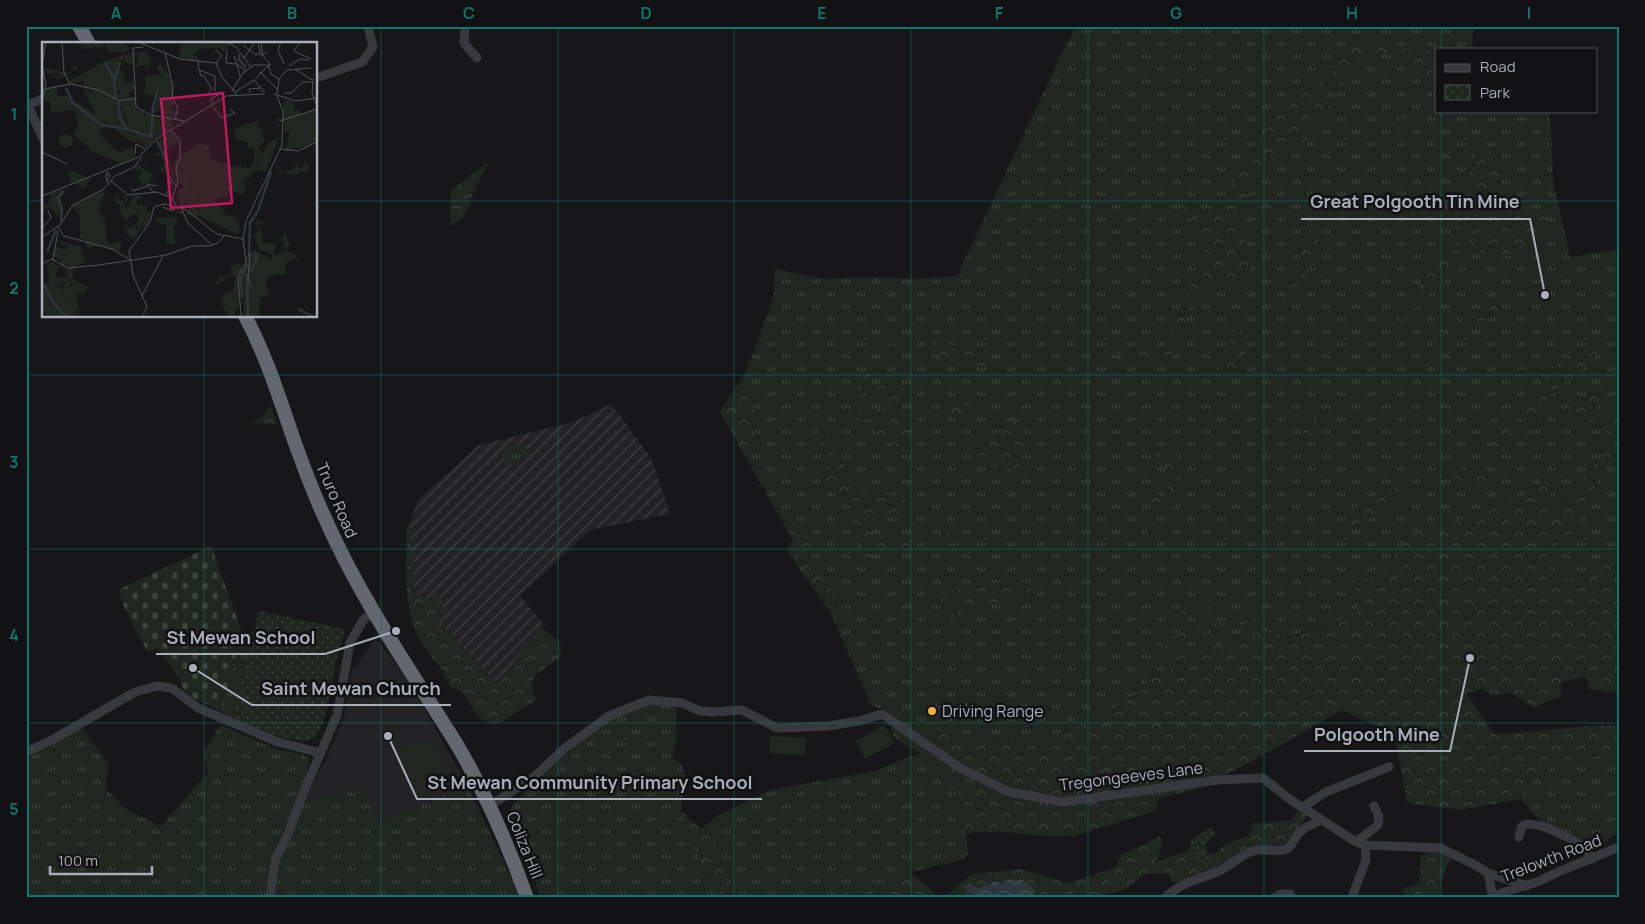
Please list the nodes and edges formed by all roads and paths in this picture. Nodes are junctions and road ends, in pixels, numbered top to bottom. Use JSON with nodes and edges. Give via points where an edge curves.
{"nodes":[{"id":1,"x":78,"y":26,"type":"edge"},
{"id":2,"x":368,"y":26,"type":"edge"},
{"id":3,"x":465,"y":26,"type":"edge"},
{"id":4,"x":88,"y":42,"type":"edge"},
{"id":5,"x":477,"y":58,"type":"dead end"},
{"id":6,"x":318,"y":77,"type":"edge"},
{"id":7,"x":42,"y":99,"type":"edge"},
{"id":8,"x":27,"y":103,"type":"edge"},
{"id":9,"x":42,"y":136,"type":"edge"},
{"id":10,"x":247,"y":318,"type":"edge"},
{"id":11,"x":374,"y":611,"type":"junction"},
{"id":12,"x":419,"y":686,"type":"joint"},
{"id":13,"x":26,"y":752,"type":"edge"},
{"id":14,"x":320,"y":754,"type":"junction"},
{"id":15,"x":1389,"y":767,"type":"dead end"},
{"id":16,"x":490,"y":806,"type":"junction"},
{"id":17,"x":1374,"y":806,"type":"dead end"},
{"id":18,"x":1303,"y":807,"type":"junction"},
{"id":19,"x":1321,"y":820,"type":"junction"},
{"id":20,"x":1519,"y":837,"type":"dead end"},
{"id":21,"x":1356,"y":842,"type":"junction"},
{"id":22,"x":1365,"y":845,"type":"junction"},
{"id":23,"x":1619,"y":847,"type":"edge"},
{"id":24,"x":1592,"y":859,"type":"junction"},
{"id":25,"x":1488,"y":873,"type":"junction"},
{"id":26,"x":1527,"y":886,"type":"junction"},
{"id":27,"x":1291,"y":896,"type":"edge"},
{"id":28,"x":1352,"y":897,"type":"edge"},
{"id":29,"x":270,"y":898,"type":"edge"},
{"id":30,"x":528,"y":898,"type":"edge"},
{"id":31,"x":1165,"y":898,"type":"edge"},
{"id":32,"x":1274,"y":898,"type":"edge"},
{"id":33,"x":1493,"y":898,"type":"edge"}],
"edges":[{"from":1,"to":4,"type":"highway"},
{"from":2,"to":6,"type":"street","via":[[373,47],[362,62]]},
{"from":3,"to":5,"type":"street","via":[[464,43]]},
{"from":7,"to":8,"type":"street"},
{"from":8,"to":9,"type":"street"},
{"from":10,"to":11,"type":"highway","name":"Truro Road","via":[[275,382],[294,442],[326,522]]},
{"from":11,"to":12,"type":"highway","name":"Truro Road"},
{"from":11,"to":14,"type":"street","via":[[363,620],[350,643],[337,715]]},
{"from":12,"to":16,"type":"highway","name":"Coliza Hill"},
{"from":13,"to":14,"type":"street","via":[[135,692],[158,686],[172,688],[198,708],[278,742]]},
{"from":14,"to":29,"type":"street","via":[[275,860]]},
{"from":15,"to":18,"type":"street","via":[[1326,792]]},
{"from":16,"to":18,"type":"street","name":"Tregongeeves Lane","via":[[533,778],[565,748],[610,716],[649,700],[682,703],[714,712],[742,710],[777,728],[828,726],[882,714],[960,768],[1009,792],[1063,802],[1217,780],[1264,778]]},
{"from":16,"to":30,"type":"highway","name":"Coliza Hill"},
{"from":17,"to":21,"type":"street","via":[[1379,817],[1378,825]]},
{"from":18,"to":19,"type":"street","name":"Tregongeeves Lane"},
{"from":19,"to":21,"type":"street","name":"Tregongeeves Lane"},
{"from":19,"to":31,"type":"street","via":[[1299,832],[1289,848],[1252,851],[1219,872],[1178,886]]},
{"from":20,"to":24,"type":"street","via":[[1522,826],[1534,824],[1582,846]]},
{"from":21,"to":22,"type":"street","name":"Tregongeeves Lane"},
{"from":22,"to":25,"type":"street","name":"Tregongeeves Lane","via":[[1441,848]]},
{"from":22,"to":28,"type":"street","via":[[1366,860]]},
{"from":23,"to":24,"type":"street","name":"Trelowth Road"},
{"from":24,"to":26,"type":"street","name":"Trelowth Road"},
{"from":25,"to":26,"type":"street","name":"Tregongeeves Lane"},
{"from":25,"to":33,"type":"street"},
{"from":26,"to":33,"type":"street","name":"Trelowth Road"},
{"from":27,"to":32,"type":"street","via":[[1281,894]]}]}
